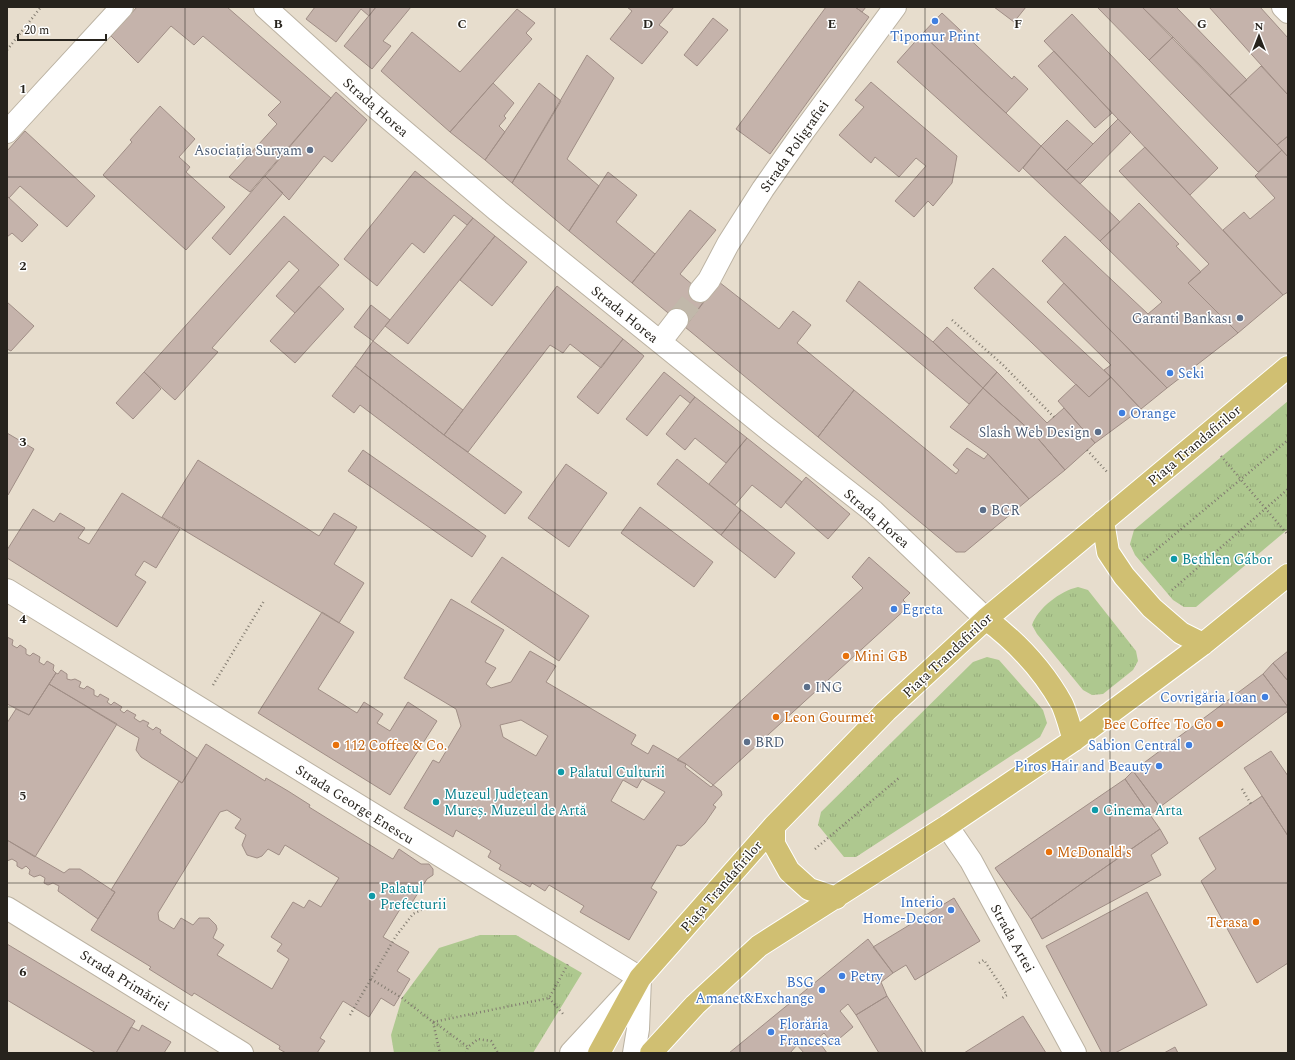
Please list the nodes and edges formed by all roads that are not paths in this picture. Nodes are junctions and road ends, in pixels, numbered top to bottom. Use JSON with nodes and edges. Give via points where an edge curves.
{"nodes":[{"id":1,"x":122,"y":7,"type":"edge"},
{"id":2,"x":265,"y":7,"type":"edge"},
{"id":3,"x":896,"y":7,"type":"edge"},
{"id":4,"x":1283,"y":7,"type":"edge"},
{"id":5,"x":1288,"y":12,"type":"edge"},
{"id":6,"x":7,"y":132,"type":"edge"},
{"id":7,"x":705,"y":285,"type":"tunnel mouth"},
{"id":8,"x":677,"y":320,"type":"tunnel mouth"},
{"id":9,"x":660,"y":342,"type":"junction"},
{"id":10,"x":1288,"y":366,"type":"edge"},
{"id":11,"x":1103,"y":521,"type":"junction"},
{"id":12,"x":1288,"y":575,"type":"edge"},
{"id":13,"x":7,"y":590,"type":"edge"},
{"id":14,"x":986,"y":618,"type":"junction"},
{"id":15,"x":1203,"y":644,"type":"junction"},
{"id":16,"x":1074,"y":740,"type":"junction"},
{"id":17,"x":774,"y":826,"type":"junction"},
{"id":18,"x":947,"y":826,"type":"junction"},
{"id":19,"x":836,"y":898,"type":"junction"},
{"id":20,"x":7,"y":908,"type":"edge"},
{"id":21,"x":640,"y":978,"type":"junction"},
{"id":22,"x":242,"y":1053,"type":"edge"},
{"id":23,"x":571,"y":1053,"type":"edge"},
{"id":24,"x":599,"y":1053,"type":"edge"},
{"id":25,"x":634,"y":1053,"type":"edge"},
{"id":26,"x":651,"y":1053,"type":"edge"},
{"id":27,"x":1075,"y":1053,"type":"edge"}],
"edges":[{"from":1,"to":6,"type":"street"},
{"from":2,"to":9,"type":"street","name":"Strada Horea","via":[[373,106]]},
{"from":3,"to":7,"type":"street","name":"Strada Poligrafiei","via":[[763,189]]},
{"from":4,"to":5,"type":"street"},
{"from":8,"to":9,"type":"street"},
{"from":9,"to":14,"type":"street","name":"Strada Horea","via":[[873,511]]},
{"from":10,"to":11,"type":"main road","name":"Piața Trandafirilor"},
{"from":11,"to":14,"type":"main road","name":"Piața Trandafirilor"},
{"from":11,"to":15,"type":"main road","via":[[1108,552],[1124,576],[1152,608],[1181,633]]},
{"from":12,"to":15,"type":"main road"},
{"from":13,"to":21,"type":"street","name":"Strada George Enescu"},
{"from":14,"to":16,"type":"main road","via":[[1029,657],[1049,683],[1062,705]]},
{"from":14,"to":17,"type":"main road","name":"Piața Trandafirilor","via":[[886,711]]},
{"from":15,"to":16,"type":"main road"},
{"from":16,"to":18,"type":"main road"},
{"from":17,"to":19,"type":"main road","via":[[774,844],[789,871],[810,889]]},
{"from":17,"to":21,"type":"main road","name":"Piața Trandafirilor"},
{"from":18,"to":19,"type":"main road"},
{"from":18,"to":27,"type":"street","name":"Strada Artei","via":[[971,861]]},
{"from":19,"to":26,"type":"main road","via":[[759,946],[695,1005]]},
{"from":20,"to":22,"type":"street","name":"Strada Primăriei"},
{"from":21,"to":23,"type":"street"},
{"from":21,"to":24,"type":"main road","name":"Piața Trandafirilor"},
{"from":21,"to":25,"type":"street","via":[[638,1029]]}]}
